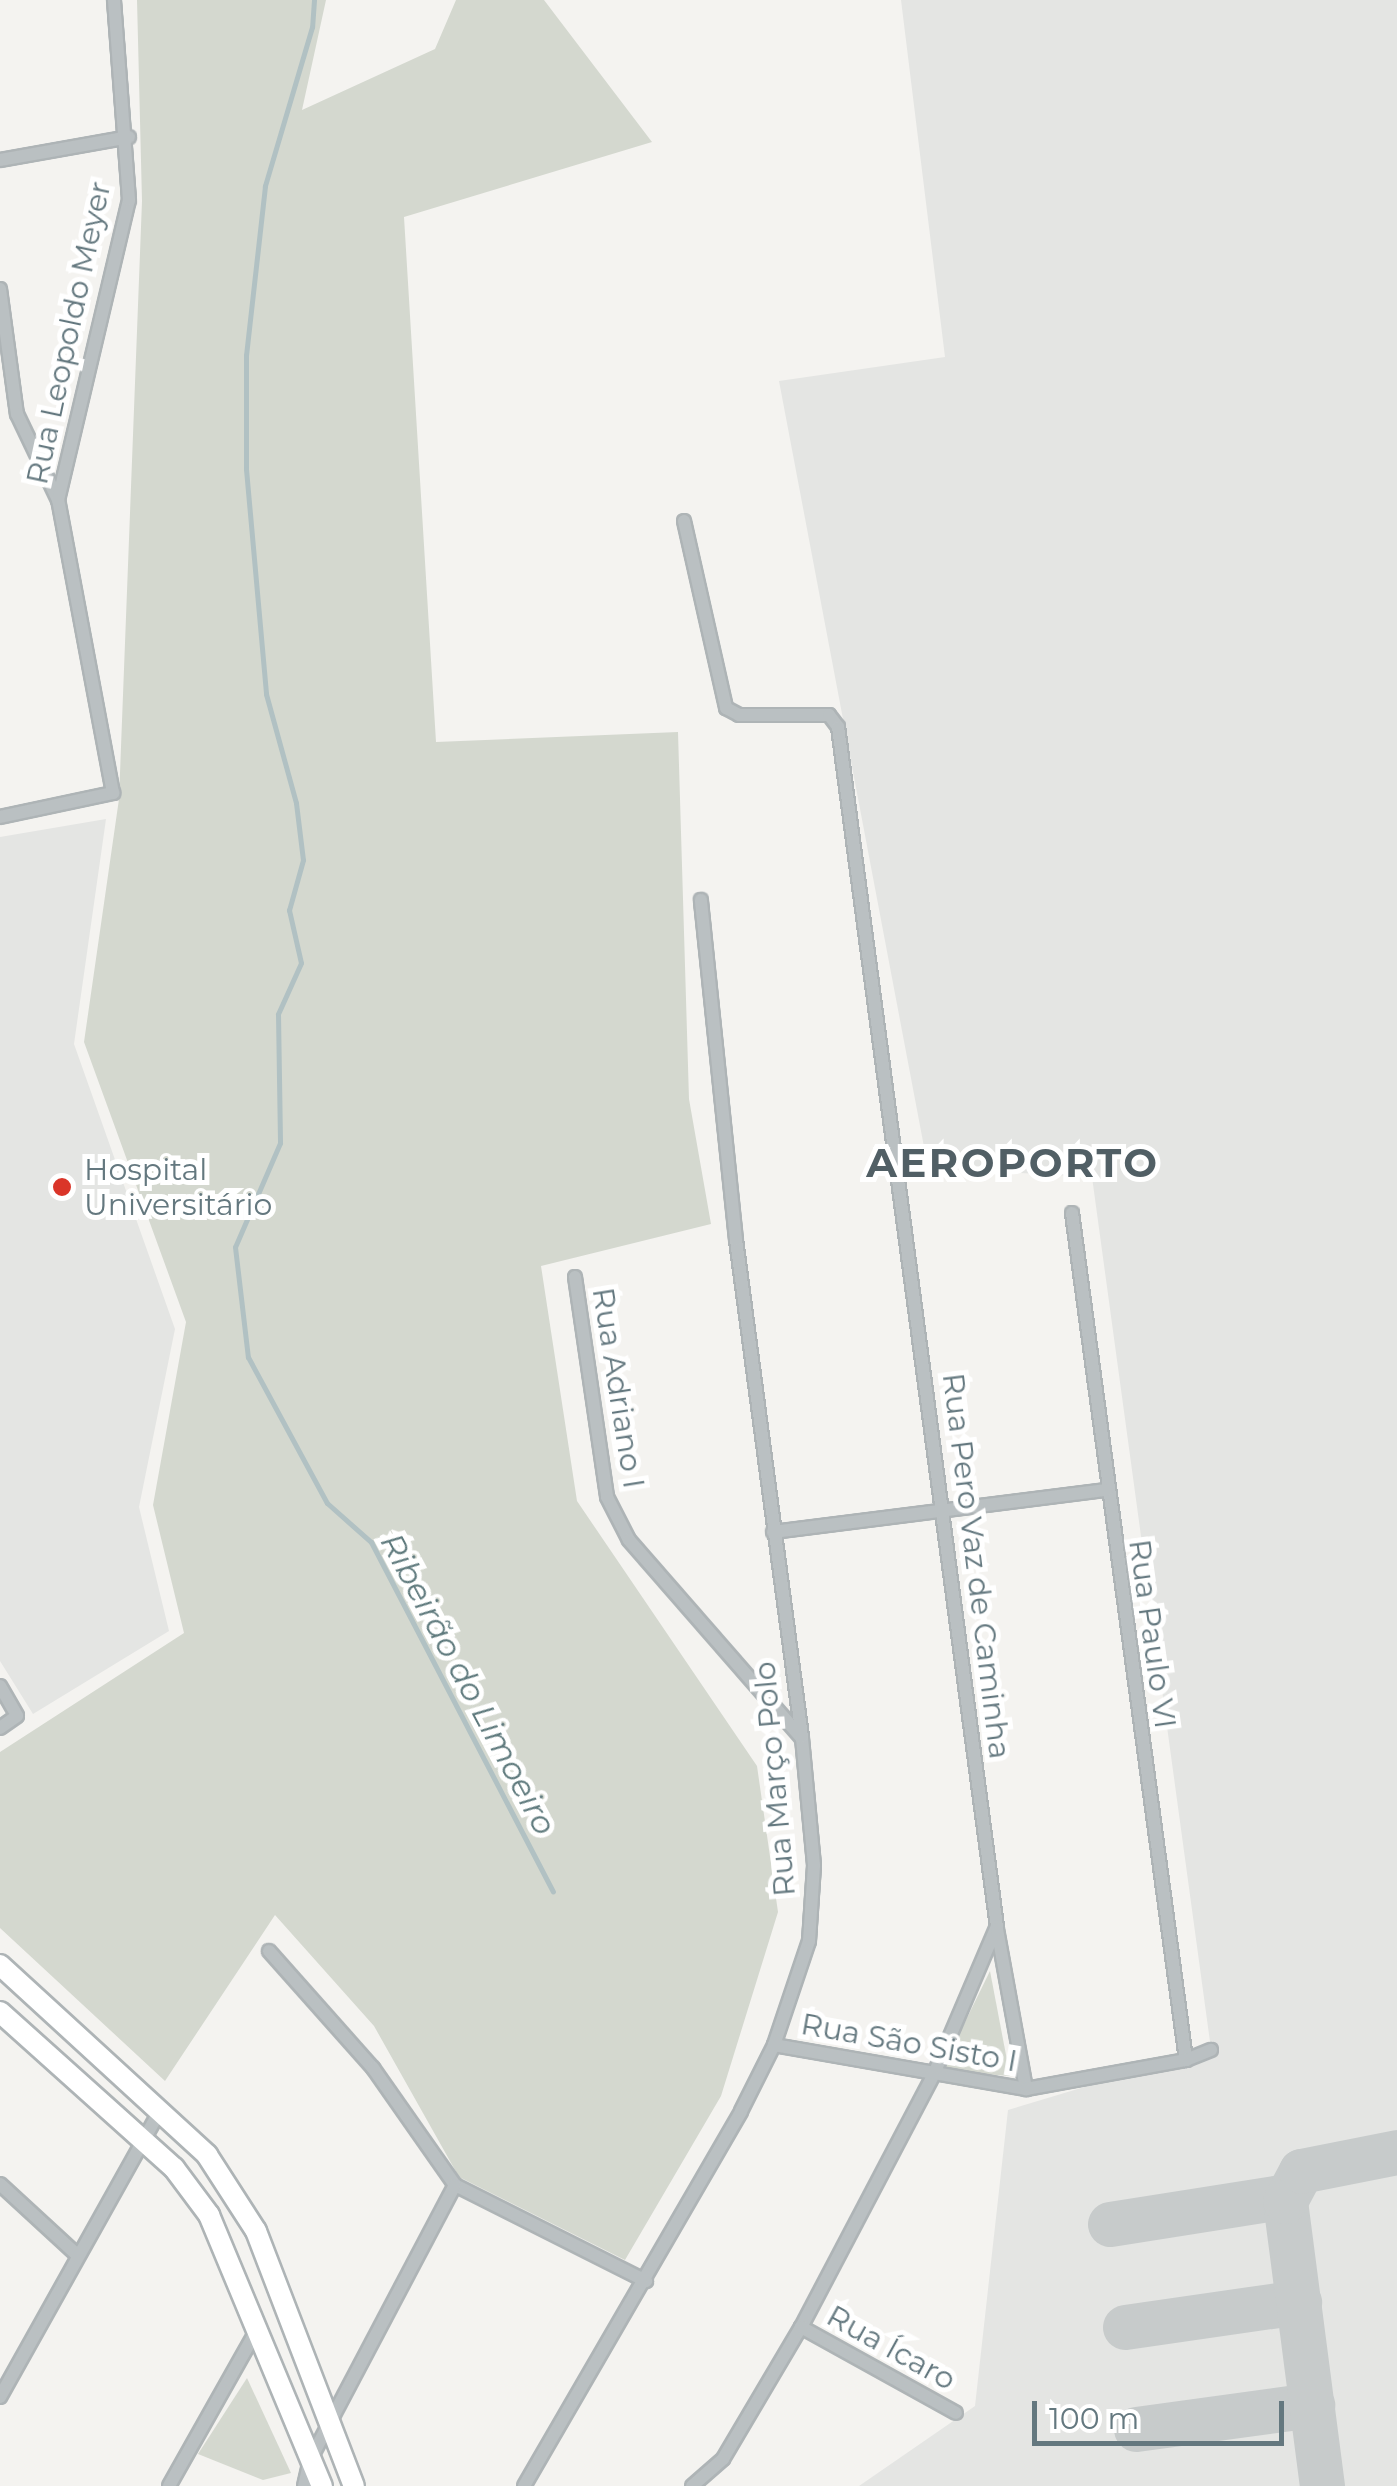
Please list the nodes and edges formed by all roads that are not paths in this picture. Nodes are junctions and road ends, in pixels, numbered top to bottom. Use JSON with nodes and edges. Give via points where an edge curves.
{"nodes":[{"id":1,"x":114,"y":0,"type":"edge"},
{"id":2,"x":129,"y":138,"type":"junction"},
{"id":3,"x":0,"y":160,"type":"edge"},
{"id":4,"x":0,"y":289,"type":"edge"},
{"id":5,"x":17,"y":414,"type":"junction"},
{"id":6,"x":0,"y":418,"type":"edge"},
{"id":7,"x":58,"y":500,"type":"junction"},
{"id":8,"x":684,"y":521,"type":"dead end"},
{"id":9,"x":0,"y":817,"type":"edge"},
{"id":10,"x":701,"y":900,"type":"dead end"},
{"id":11,"x":1072,"y":1214,"type":"dead end"},
{"id":12,"x":574,"y":1277,"type":"dead end"},
{"id":13,"x":1106,"y":1490,"type":"junction"},
{"id":14,"x":946,"y":1514,"type":"junction"},
{"id":15,"x":773,"y":1532,"type":"junction"},
{"id":16,"x":0,"y":1686,"type":"edge"},
{"id":17,"x":0,"y":1728,"type":"edge"},
{"id":18,"x":802,"y":1738,"type":"junction"},
{"id":19,"x":997,"y":1926,"type":"junction"},
{"id":20,"x":270,"y":1951,"type":"dead end"},
{"id":21,"x":0,"y":1965,"type":"edge"},
{"id":22,"x":0,"y":2012,"type":"edge"},
{"id":23,"x":774,"y":2045,"type":"junction"},
{"id":24,"x":1211,"y":2050,"type":"dead end"},
{"id":25,"x":1186,"y":2060,"type":"junction"},
{"id":26,"x":934,"y":2074,"type":"junction"},
{"id":27,"x":1026,"y":2089,"type":"junction"},
{"id":28,"x":161,"y":2109,"type":"junction"},
{"id":29,"x":144,"y":2142,"type":"junction"},
{"id":30,"x":0,"y":2184,"type":"edge"},
{"id":31,"x":455,"y":2185,"type":"junction"},
{"id":32,"x":76,"y":2254,"type":"junction"},
{"id":33,"x":646,"y":2281,"type":"junction"},
{"id":34,"x":801,"y":2327,"type":"junction"},
{"id":35,"x":258,"y":2328,"type":"junction"},
{"id":36,"x":0,"y":2397,"type":"edge"},
{"id":37,"x":956,"y":2413,"type":"dead end"},
{"id":38,"x":330,"y":2426,"type":"junction"},
{"id":39,"x":310,"y":2460,"type":"junction"},
{"id":40,"x":169,"y":2486,"type":"edge"},
{"id":41,"x":304,"y":2486,"type":"edge"},
{"id":42,"x":322,"y":2486,"type":"edge"},
{"id":43,"x":354,"y":2486,"type":"edge"},
{"id":44,"x":524,"y":2486,"type":"edge"},
{"id":45,"x":692,"y":2486,"type":"edge"}],
"edges":[{"from":1,"to":2,"type":"street","name":"Rua Leopoldo Meyer"},
{"from":2,"to":3,"type":"street"},
{"from":2,"to":7,"type":"street","name":"Rua Leopoldo Meyer","via":[[129,200]]},
{"from":4,"to":5,"type":"street"},
{"from":5,"to":6,"type":"street"},
{"from":5,"to":7,"type":"street"},
{"from":7,"to":9,"type":"street","name":"Rua Leopoldo Meyer","via":[[113,793]]},
{"from":8,"to":14,"type":"street","name":"Rua Pero Vaz de Caminha","via":[[726,708],[739,715],[829,714],[838,728]]},
{"from":10,"to":15,"type":"street","name":"Rua Março Polo"},
{"from":11,"to":13,"type":"street","name":"Rua Paulo VI"},
{"from":12,"to":18,"type":"street","name":"Rua Adriano I","via":[[607,1497],[629,1540]]},
{"from":13,"to":14,"type":"street"},
{"from":13,"to":25,"type":"street","name":"Rua Paulo VI"},
{"from":14,"to":15,"type":"street"},
{"from":14,"to":19,"type":"street","name":"Rua Pero Vaz de Caminha"},
{"from":15,"to":18,"type":"street","name":"Rua Março Polo"},
{"from":16,"to":17,"type":"street","via":[[17,1716]]},
{"from":18,"to":23,"type":"street","name":"Rua Março Polo","via":[[814,1865],[809,1941]]},
{"from":19,"to":26,"type":"street"},
{"from":19,"to":27,"type":"street","name":"Rua Pero Vaz de Caminha"},
{"from":20,"to":31,"type":"street","via":[[373,2068]]},
{"from":21,"to":28,"type":"main road"},
{"from":22,"to":29,"type":"main road"},
{"from":23,"to":26,"type":"street","name":"Rua São Sisto I"},
{"from":23,"to":33,"type":"street","name":"Rua Março Polo"},
{"from":24,"to":25,"type":"street","name":"Rua São Sisto I"},
{"from":25,"to":27,"type":"street","name":"Rua São Sisto I"},
{"from":26,"to":27,"type":"street","name":"Rua São Sisto I"},
{"from":26,"to":34,"type":"street"},
{"from":28,"to":29,"type":"street"},
{"from":28,"to":38,"type":"main road","via":[[207,2156],[256,2230]]},
{"from":29,"to":32,"type":"street"},
{"from":29,"to":35,"type":"main road","via":[[209,2216]]},
{"from":30,"to":32,"type":"street"},
{"from":31,"to":33,"type":"street"},
{"from":31,"to":38,"type":"street"},
{"from":32,"to":36,"type":"street"},
{"from":33,"to":44,"type":"street","name":"Rua Março Polo"},
{"from":34,"to":37,"type":"street","name":"Rua Ícaro"},
{"from":34,"to":45,"type":"street","via":[[723,2460]]},
{"from":35,"to":39,"type":"main road"},
{"from":35,"to":40,"type":"street"},
{"from":38,"to":39,"type":"street"},
{"from":38,"to":43,"type":"main road"},
{"from":39,"to":41,"type":"street"},
{"from":39,"to":42,"type":"main road"}]}
